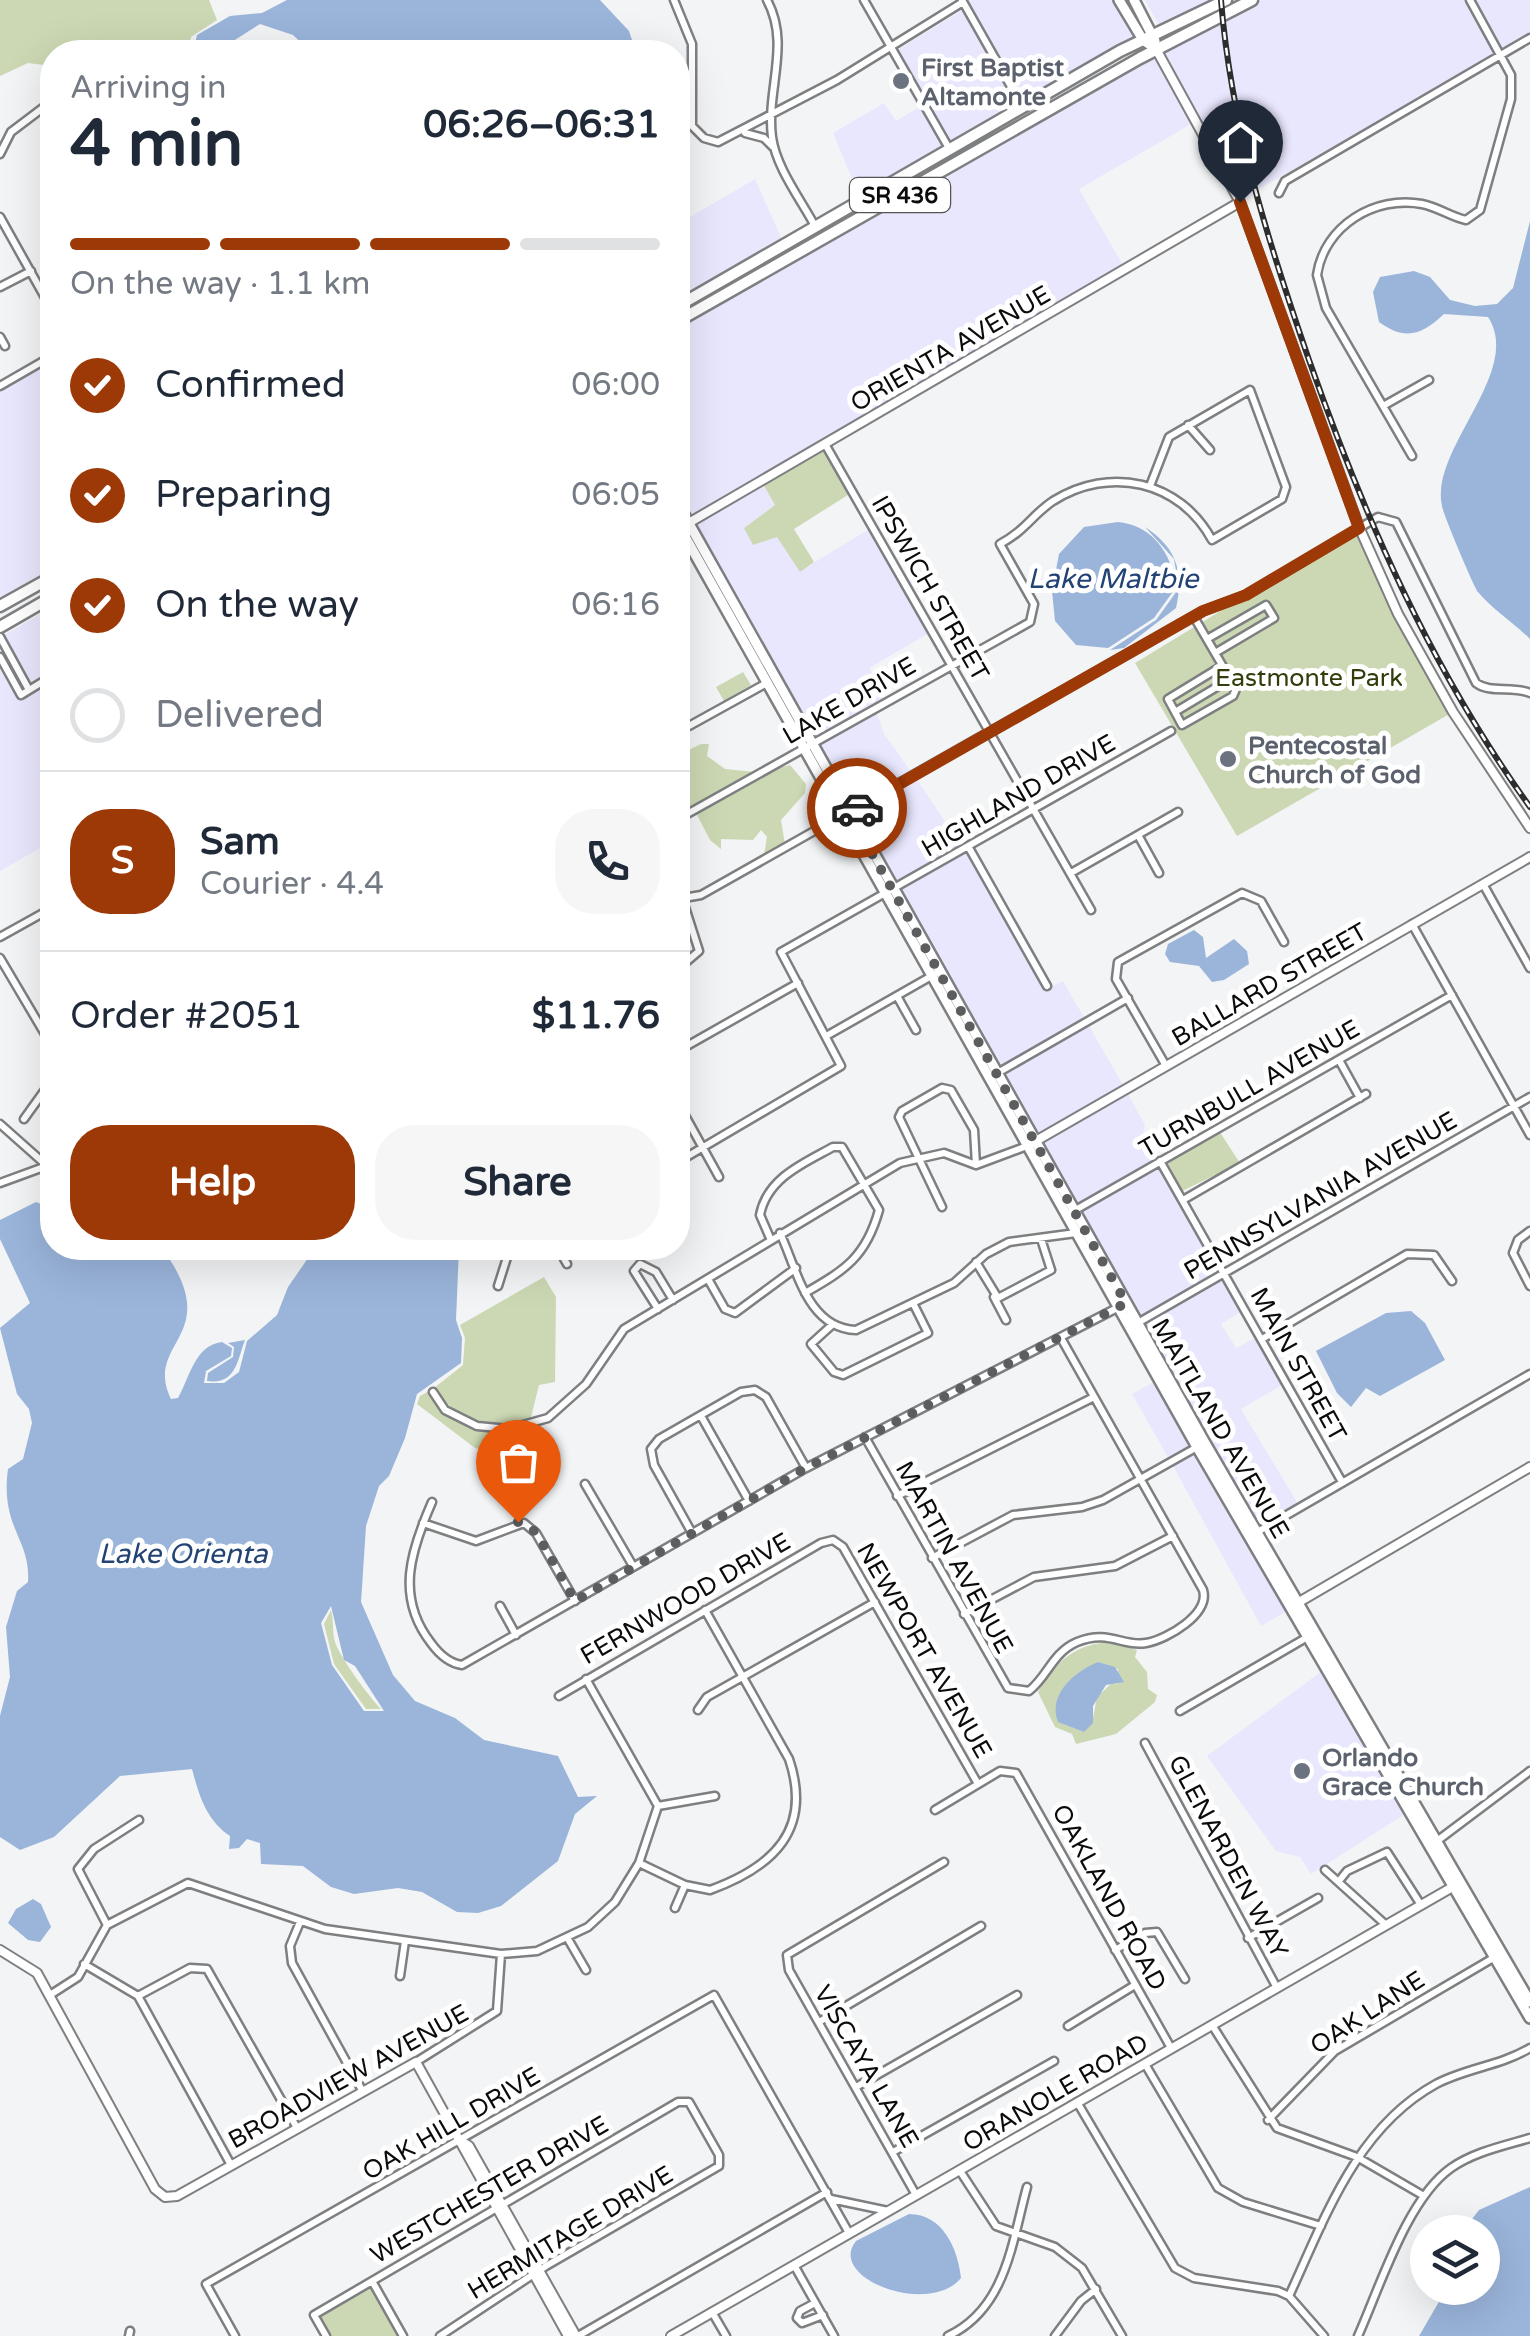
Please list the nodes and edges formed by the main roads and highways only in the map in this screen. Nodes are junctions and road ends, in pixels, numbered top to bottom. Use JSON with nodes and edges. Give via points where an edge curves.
{"nodes":[{"id":1,"x":1120,"y":0,"type":"edge"},
{"id":2,"x":1134,"y":0,"type":"edge"},
{"id":3,"x":1226,"y":0,"type":"edge"},
{"id":4,"x":1252,"y":0,"type":"edge"},
{"id":5,"x":1148,"y":37,"type":"junction"},
{"id":6,"x":1156,"y":49,"type":"junction"},
{"id":7,"x":1023,"y":108,"type":"junction"},
{"id":8,"x":1018,"y":127,"type":"junction"},
{"id":9,"x":926,"y":166,"type":"junction"},
{"id":10,"x":918,"y":184,"type":"junction"},
{"id":11,"x":816,"y":239,"type":"junction"},
{"id":12,"x":741,"y":272,"type":"junction"},
{"id":13,"x":738,"y":288,"type":"junction"},
{"id":14,"x":690,"y":300,"type":"edge"},
{"id":15,"x":690,"y":314,"type":"edge"},
{"id":16,"x":690,"y":539,"type":"edge"},
{"id":17,"x":40,"y":583,"type":"edge"},
{"id":18,"x":40,"y":604,"type":"edge"},
{"id":19,"x":0,"y":606,"type":"edge"},
{"id":20,"x":0,"y":627,"type":"edge"},
{"id":21,"x":754,"y":654,"type":"junction"},
{"id":22,"x":806,"y":747,"type":"junction"},
{"id":23,"x":1070,"y":1213,"type":"junction"},
{"id":24,"x":1122,"y":1305,"type":"junction"},
{"id":25,"x":1339,"y":1681,"type":"junction"},
{"id":26,"x":1377,"y":1738,"type":"junction"},
{"id":27,"x":1374,"y":1753,"type":"junction"},
{"id":28,"x":1432,"y":1845,"type":"junction"},
{"id":29,"x":1497,"y":1956,"type":"junction"},
{"id":30,"x":1530,"y":2002,"type":"edge"},
{"id":31,"x":1530,"y":2018,"type":"edge"}],
"edges":[{"from":1,"to":5,"type":"main road"},
{"from":2,"to":5,"type":"main road"},
{"from":3,"to":5,"type":"main road","number":"SR 436"},
{"from":4,"to":6,"type":"main road","number":"SR 436"},
{"from":5,"to":6,"type":"main road"},
{"from":5,"to":7,"type":"main road","number":"SR 436"},
{"from":6,"to":8,"type":"main road","number":"SR 436"},
{"from":7,"to":8,"type":"main road"},
{"from":7,"to":9,"type":"main road","number":"SR 436"},
{"from":8,"to":10,"type":"main road","number":"SR 436"},
{"from":9,"to":10,"type":"main road"},
{"from":9,"to":11,"type":"main road","number":"SR 436","via":[[829,222]]},
{"from":10,"to":11,"type":"main road","number":"SR 436"},
{"from":11,"to":12,"type":"main road","number":"SR 436"},
{"from":11,"to":13,"type":"main road","number":"SR 436"},
{"from":12,"to":13,"type":"main road"},
{"from":12,"to":14,"type":"main road","number":"SR 436"},
{"from":13,"to":15,"type":"main road","number":"SR 436"},
{"from":16,"to":21,"type":"main road","name":"MAITLAND AVENUE"},
{"from":17,"to":19,"type":"main road"},
{"from":18,"to":20,"type":"main road"},
{"from":21,"to":22,"type":"main road","name":"MAITLAND AVENUE"},
{"from":21,"to":22,"type":"main road","name":"MAITLAND AVENUE","via":[[765,684]]},
{"from":22,"to":23,"type":"main road","name":"MAITLAND AVENUE"},
{"from":23,"to":24,"type":"main road","name":"MAITLAND AVENUE"},
{"from":23,"to":24,"type":"main road","name":"MAITLAND AVENUE"},
{"from":24,"to":25,"type":"main road","name":"MAITLAND AVENUE"},
{"from":25,"to":26,"type":"main road","name":"MAITLAND AVENUE"},
{"from":25,"to":27,"type":"main road","name":"MAITLAND AVENUE"},
{"from":26,"to":27,"type":"main road"},
{"from":26,"to":28,"type":"main road","name":"MAITLAND AVENUE"},
{"from":27,"to":28,"type":"main road","name":"MAITLAND AVENUE"},
{"from":28,"to":29,"type":"main road","name":"MAITLAND AVENUE"},
{"from":29,"to":30,"type":"main road","name":"MAITLAND AVENUE"},
{"from":29,"to":31,"type":"main road","name":"MAITLAND AVENUE"}]}
